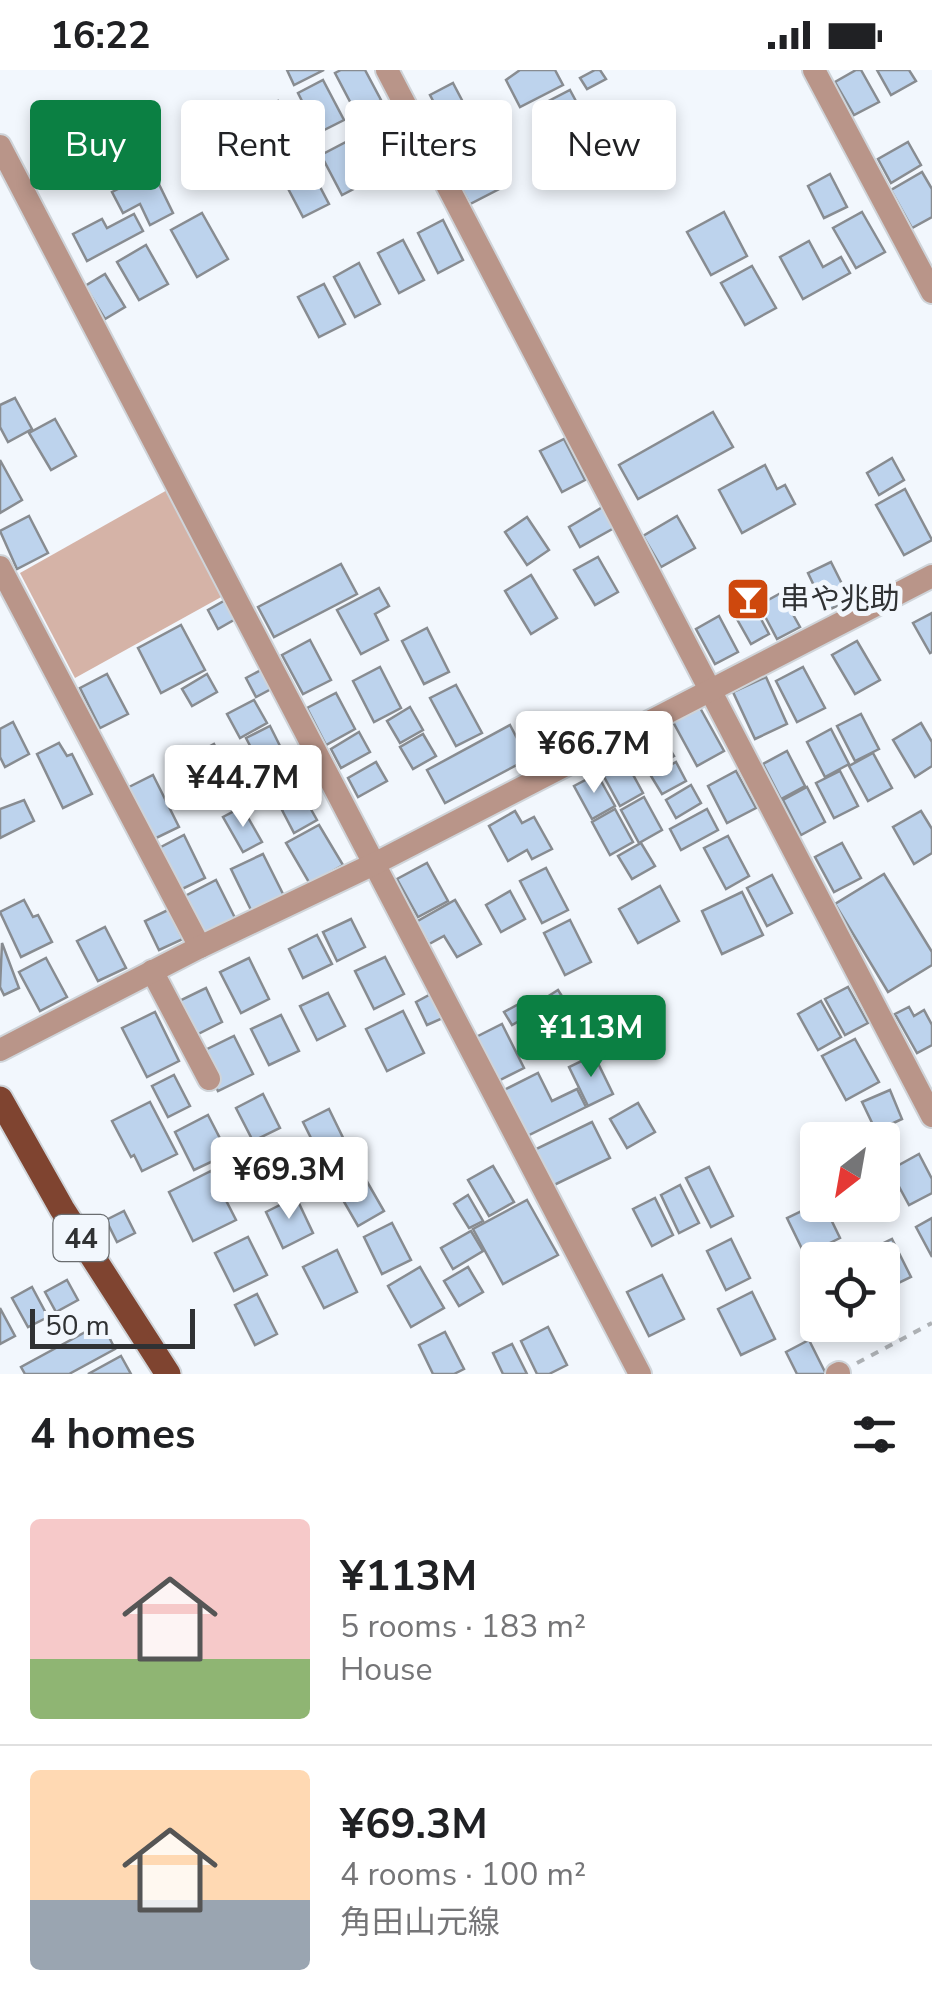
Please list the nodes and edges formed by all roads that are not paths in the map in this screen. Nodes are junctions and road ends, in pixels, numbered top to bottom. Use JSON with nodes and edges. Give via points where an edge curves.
{"nodes":[{"id":1,"x":388,"y":70,"type":"edge"},
{"id":2,"x":814,"y":70,"type":"edge"},
{"id":3,"x":0,"y":146,"type":"edge"},
{"id":4,"x":932,"y":292,"type":"edge"},
{"id":5,"x":0,"y":567,"type":"edge"},
{"id":6,"x":932,"y":576,"type":"edge"},
{"id":7,"x":712,"y":690,"type":"junction"},
{"id":8,"x":376,"y":863,"type":"junction"},
{"id":9,"x":200,"y":947,"type":"junction"},
{"id":10,"x":152,"y":971,"type":"junction"},
{"id":11,"x":0,"y":1050,"type":"edge"},
{"id":12,"x":208,"y":1079,"type":"dead end"},
{"id":13,"x":0,"y":1099,"type":"edge"},
{"id":14,"x":932,"y":1116,"type":"edge"},
{"id":15,"x":168,"y":1374,"type":"edge"},
{"id":16,"x":640,"y":1374,"type":"edge"}],
"edges":[{"from":1,"to":7,"type":"street"},
{"from":2,"to":4,"type":"street"},
{"from":3,"to":8,"type":"street"},
{"from":5,"to":9,"type":"street"},
{"from":6,"to":7,"type":"street"},
{"from":7,"to":8,"type":"street"},
{"from":7,"to":14,"type":"street"},
{"from":8,"to":9,"type":"street"},
{"from":8,"to":16,"type":"street"},
{"from":9,"to":10,"type":"street"},
{"from":10,"to":11,"type":"street"},
{"from":10,"to":12,"type":"street"},
{"from":13,"to":15,"type":"main road","number":"44"}]}
